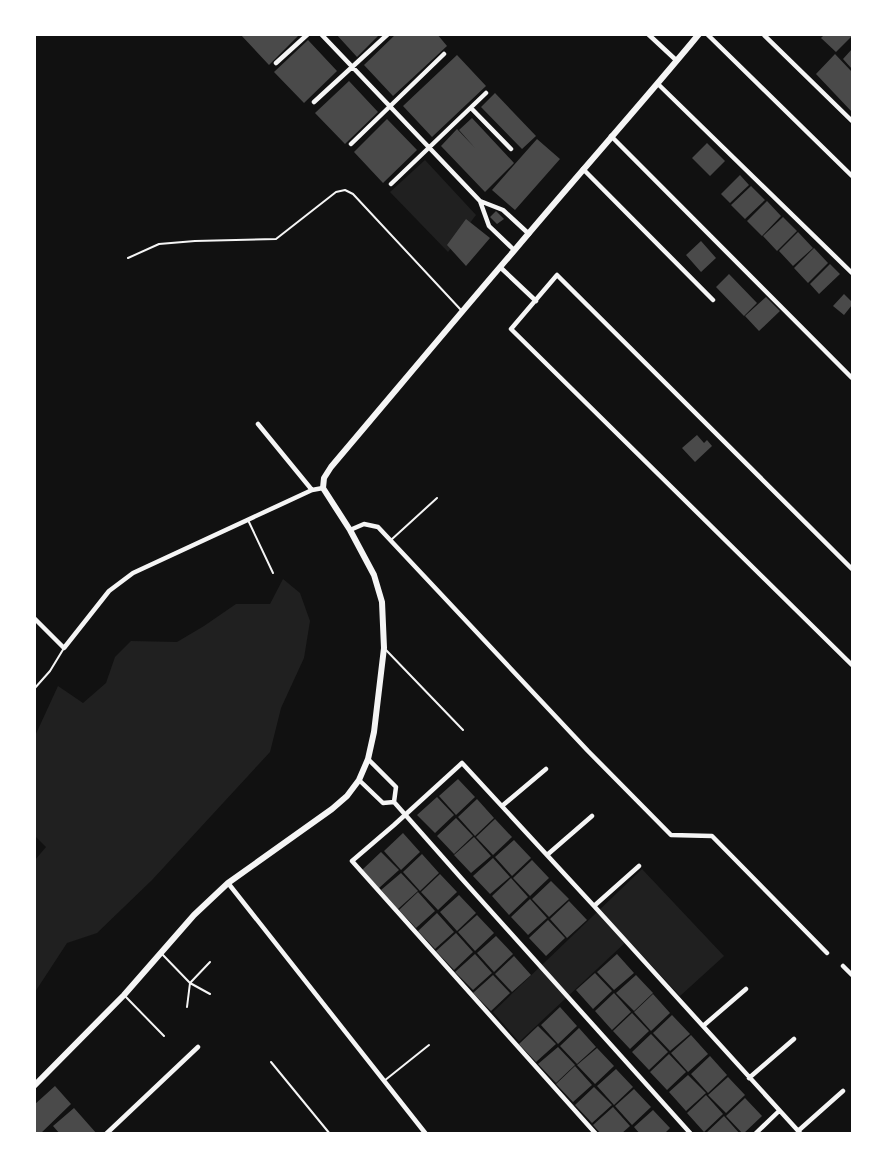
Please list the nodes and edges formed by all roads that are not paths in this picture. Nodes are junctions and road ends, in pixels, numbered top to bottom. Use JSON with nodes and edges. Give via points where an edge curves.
{"nodes":[{"id":1,"x":308,"y":34,"type":"edge"},
{"id":2,"x":321,"y":34,"type":"edge"},
{"id":3,"x":388,"y":34,"type":"edge"},
{"id":4,"x":648,"y":34,"type":"edge"},
{"id":5,"x":699,"y":34,"type":"edge"},
{"id":6,"x":707,"y":34,"type":"edge"},
{"id":7,"x":763,"y":34,"type":"edge"},
{"id":8,"x":444,"y":54,"type":"dead end"},
{"id":9,"x":677,"y":61,"type":"junction"},
{"id":10,"x":276,"y":63,"type":"dead end"},
{"id":11,"x":353,"y":68,"type":"junction"},
{"id":12,"x":658,"y":84,"type":"junction"},
{"id":13,"x":486,"y":93,"type":"dead end"},
{"id":14,"x":314,"y":102,"type":"dead end"},
{"id":15,"x":390,"y":106,"type":"junction"},
{"id":16,"x":471,"y":108,"type":"junction"},
{"id":17,"x":852,"y":121,"type":"edge"},
{"id":18,"x":611,"y":136,"type":"junction"},
{"id":19,"x":351,"y":144,"type":"dead end"},
{"id":20,"x":429,"y":148,"type":"junction"},
{"id":21,"x":511,"y":149,"type":"dead end"},
{"id":22,"x":583,"y":169,"type":"junction"},
{"id":23,"x":852,"y":176,"type":"edge"},
{"id":24,"x":392,"y":184,"type":"dead end"},
{"id":25,"x":480,"y":201,"type":"junction"},
{"id":26,"x":529,"y":234,"type":"junction"},
{"id":27,"x":514,"y":250,"type":"junction"},
{"id":28,"x":128,"y":258,"type":"dead end"},
{"id":29,"x":500,"y":267,"type":"junction"},
{"id":30,"x":852,"y":273,"type":"edge"},
{"id":31,"x":713,"y":300,"type":"dead end"},
{"id":32,"x":536,"y":301,"type":"junction"},
{"id":33,"x":462,"y":312,"type":"junction"},
{"id":34,"x":852,"y":378,"type":"edge"},
{"id":35,"x":258,"y":424,"type":"dead end"},
{"id":36,"x":323,"y":488,"type":"junction"},
{"id":37,"x":312,"y":490,"type":"junction"},
{"id":38,"x":437,"y":498,"type":"dead end"},
{"id":39,"x":248,"y":520,"type":"junction"},
{"id":40,"x":350,"y":530,"type":"junction"},
{"id":41,"x":391,"y":540,"type":"junction"},
{"id":42,"x":852,"y":569,"type":"edge"},
{"id":43,"x":273,"y":573,"type":"dead end"},
{"id":44,"x":34,"y":618,"type":"edge"},
{"id":45,"x":64,"y":648,"type":"junction"},
{"id":46,"x":384,"y":648,"type":"junction"},
{"id":47,"x":852,"y":664,"type":"edge"},
{"id":48,"x":34,"y":689,"type":"edge"},
{"id":49,"x":463,"y":730,"type":"dead end"},
{"id":50,"x":368,"y":759,"type":"junction"},
{"id":51,"x":546,"y":769,"type":"dead end"},
{"id":52,"x":359,"y":780,"type":"junction"},
{"id":53,"x":394,"y":802,"type":"junction"},
{"id":54,"x":502,"y":806,"type":"junction"},
{"id":55,"x":406,"y":814,"type":"junction"},
{"id":56,"x":592,"y":816,"type":"dead end"},
{"id":57,"x":547,"y":855,"type":"junction"},
{"id":58,"x":639,"y":866,"type":"dead end"},
{"id":59,"x":228,"y":884,"type":"junction"},
{"id":60,"x":594,"y":906,"type":"junction"},
{"id":61,"x":161,"y":953,"type":"junction"},
{"id":62,"x":826,"y":953,"type":"dead end"},
{"id":63,"x":210,"y":962,"type":"dead end"},
{"id":64,"x":843,"y":966,"type":"dead end"},
{"id":65,"x":852,"y":975,"type":"edge"},
{"id":66,"x":190,"y":983,"type":"junction"},
{"id":67,"x":746,"y":989,"type":"dead end"},
{"id":68,"x":210,"y":994,"type":"dead end"},
{"id":69,"x":124,"y":995,"type":"junction"},
{"id":70,"x":187,"y":1006,"type":"dead end"},
{"id":71,"x":703,"y":1026,"type":"junction"},
{"id":72,"x":164,"y":1036,"type":"dead end"},
{"id":73,"x":794,"y":1040,"type":"dead end"},
{"id":74,"x":429,"y":1045,"type":"dead end"},
{"id":75,"x":198,"y":1047,"type":"dead end"},
{"id":76,"x":272,"y":1062,"type":"dead end"},
{"id":77,"x":749,"y":1078,"type":"junction"},
{"id":78,"x":384,"y":1081,"type":"junction"},
{"id":79,"x":34,"y":1086,"type":"edge"},
{"id":80,"x":843,"y":1091,"type":"dead end"},
{"id":81,"x":779,"y":1111,"type":"junction"},
{"id":82,"x":800,"y":1132,"type":"edge"},
{"id":83,"x":106,"y":1134,"type":"edge"},
{"id":84,"x":330,"y":1134,"type":"edge"},
{"id":85,"x":426,"y":1134,"type":"edge"},
{"id":86,"x":596,"y":1134,"type":"edge"},
{"id":87,"x":691,"y":1134,"type":"edge"},
{"id":88,"x":756,"y":1134,"type":"edge"}],
"edges":[{"from":1,"to":10,"type":"street"},
{"from":2,"to":11,"type":"street"},
{"from":3,"to":11,"type":"street"},
{"from":4,"to":9,"type":"street"},
{"from":5,"to":9,"type":"street"},
{"from":6,"to":23,"type":"street"},
{"from":7,"to":17,"type":"street"},
{"from":8,"to":15,"type":"street"},
{"from":9,"to":12,"type":"street"},
{"from":11,"to":14,"type":"street"},
{"from":11,"to":15,"type":"street"},
{"from":12,"to":18,"type":"street"},
{"from":12,"to":30,"type":"street"},
{"from":13,"to":16,"type":"street"},
{"from":15,"to":19,"type":"street"},
{"from":15,"to":20,"type":"street"},
{"from":16,"to":20,"type":"street"},
{"from":16,"to":21,"type":"street"},
{"from":18,"to":22,"type":"street"},
{"from":18,"to":34,"type":"street"},
{"from":20,"to":24,"type":"street"},
{"from":20,"to":25,"type":"street"},
{"from":22,"to":26,"type":"street"},
{"from":22,"to":31,"type":"street"},
{"from":25,"to":26,"type":"street","via":[[503,210]]},
{"from":25,"to":27,"type":"street","via":[[489,226]]},
{"from":26,"to":27,"type":"street"},
{"from":27,"to":29,"type":"street"},
{"from":28,"to":33,"type":"lane","via":[[159,244],[276,239],[336,192],[345,190],[353,194]]},
{"from":29,"to":32,"type":"street"},
{"from":29,"to":33,"type":"street"},
{"from":32,"to":42,"type":"street","via":[[557,275]]},
{"from":32,"to":47,"type":"street","via":[[511,329]]},
{"from":33,"to":36,"type":"street","via":[[331,467]]},
{"from":35,"to":37,"type":"street"},
{"from":36,"to":37,"type":"street"},
{"from":36,"to":40,"type":"street"},
{"from":37,"to":39,"type":"street"},
{"from":38,"to":41,"type":"lane"},
{"from":39,"to":43,"type":"lane"},
{"from":39,"to":45,"type":"street","via":[[133,573],[109,591]]},
{"from":40,"to":41,"type":"street","via":[[364,524],[378,527]]},
{"from":40,"to":46,"type":"street","via":[[374,575],[382,602]]},
{"from":41,"to":62,"type":"street","via":[[588,752],[671,835],[712,836]]},
{"from":44,"to":45,"type":"street"},
{"from":45,"to":48,"type":"lane"},
{"from":46,"to":49,"type":"lane"},
{"from":46,"to":50,"type":"street"},
{"from":50,"to":52,"type":"street"},
{"from":50,"to":53,"type":"street","via":[[396,788]]},
{"from":51,"to":54,"type":"street"},
{"from":52,"to":53,"type":"street","via":[[383,803]]},
{"from":52,"to":59,"type":"street","via":[[332,809]]},
{"from":53,"to":55,"type":"street"},
{"from":54,"to":55,"type":"street","via":[[462,763]]},
{"from":54,"to":57,"type":"street"},
{"from":55,"to":86,"type":"street","via":[[352,861]]},
{"from":55,"to":87,"type":"street"},
{"from":56,"to":57,"type":"street"},
{"from":57,"to":60,"type":"street"},
{"from":58,"to":60,"type":"street"},
{"from":59,"to":61,"type":"street"},
{"from":59,"to":78,"type":"street"},
{"from":60,"to":71,"type":"street"},
{"from":61,"to":66,"type":"lane"},
{"from":61,"to":69,"type":"street"},
{"from":63,"to":66,"type":"lane"},
{"from":64,"to":65,"type":"street"},
{"from":66,"to":68,"type":"lane"},
{"from":66,"to":70,"type":"lane"},
{"from":67,"to":71,"type":"street"},
{"from":69,"to":72,"type":"lane"},
{"from":69,"to":79,"type":"street"},
{"from":71,"to":77,"type":"street"},
{"from":73,"to":77,"type":"street"},
{"from":74,"to":78,"type":"lane"},
{"from":75,"to":83,"type":"street"},
{"from":76,"to":84,"type":"lane"},
{"from":77,"to":81,"type":"street"},
{"from":78,"to":85,"type":"street"},
{"from":80,"to":82,"type":"street"},
{"from":81,"to":82,"type":"street"},
{"from":81,"to":88,"type":"street"}]}
